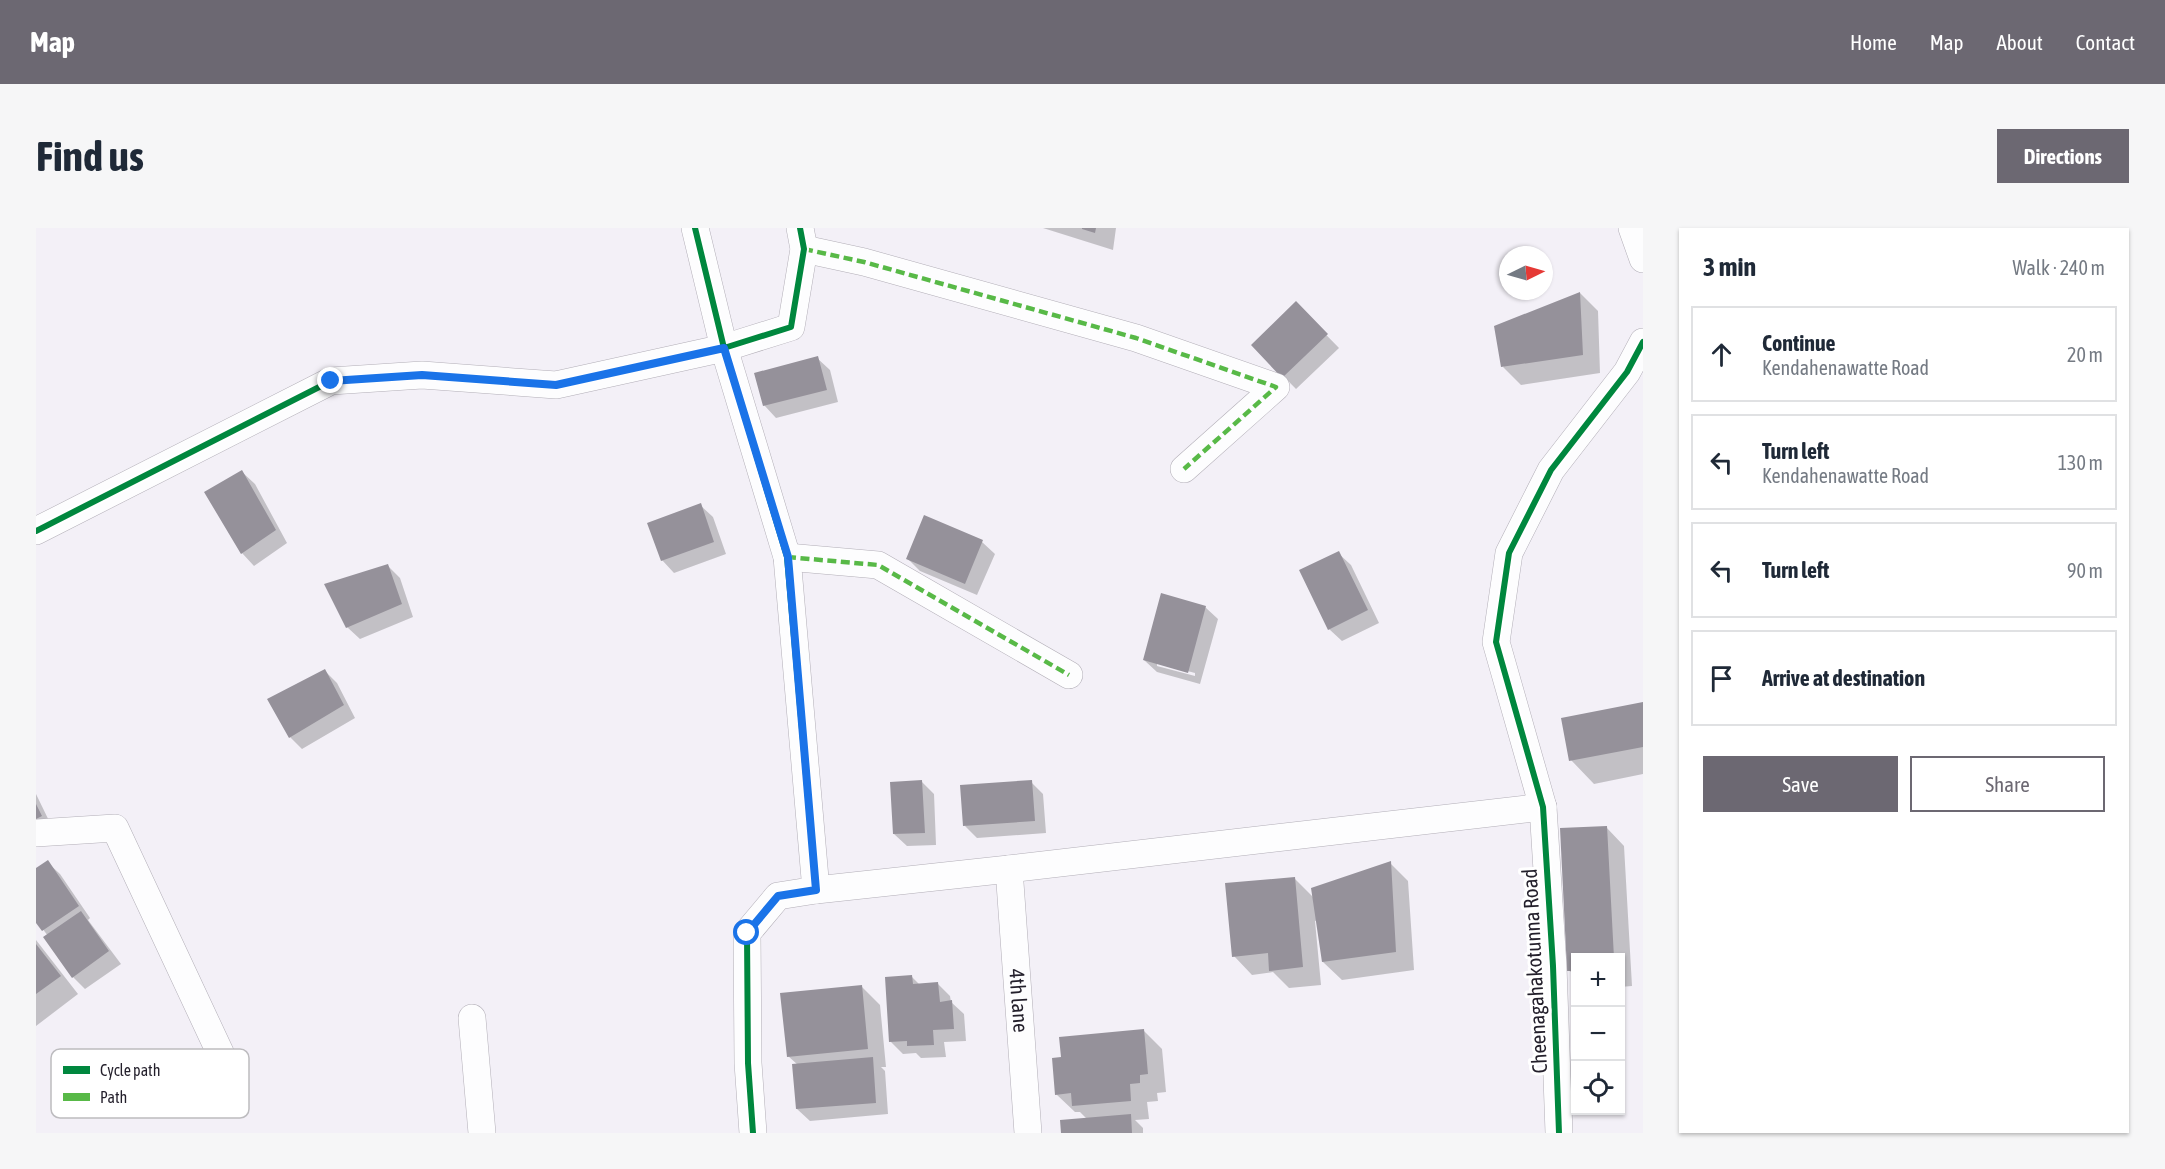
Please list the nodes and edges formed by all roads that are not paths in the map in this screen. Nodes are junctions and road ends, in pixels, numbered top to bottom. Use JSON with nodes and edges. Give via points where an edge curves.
{"nodes":[{"id":1,"x":695,"y":228,"type":"edge"},
{"id":2,"x":1632,"y":228,"type":"edge"},
{"id":3,"x":802,"y":238,"type":"edge"},
{"id":4,"x":1643,"y":259,"type":"edge"},
{"id":5,"x":1643,"y":342,"type":"edge"},
{"id":6,"x":724,"y":348,"type":"junction"},
{"id":7,"x":1184,"y":469,"type":"dead end"},
{"id":8,"x":36,"y":531,"type":"edge"},
{"id":9,"x":788,"y":557,"type":"junction"},
{"id":10,"x":1069,"y":675,"type":"dead end"},
{"id":11,"x":1543,"y":807,"type":"junction"},
{"id":12,"x":36,"y":833,"type":"edge"},
{"id":13,"x":1009,"y":869,"type":"junction"},
{"id":14,"x":816,"y":890,"type":"junction"},
{"id":15,"x":472,"y":1018,"type":"dead end"},
{"id":16,"x":218,"y":1049,"type":"edge"},
{"id":17,"x":482,"y":1133,"type":"edge"},
{"id":18,"x":753,"y":1133,"type":"edge"},
{"id":19,"x":1028,"y":1133,"type":"edge"},
{"id":20,"x":1559,"y":1133,"type":"edge"}],
"edges":[{"from":1,"to":6,"type":"street"},
{"from":2,"to":4,"type":"street"},
{"from":3,"to":6,"type":"street","via":[[791,327]]},
{"from":3,"to":7,"type":"street","via":[[864,262],[1136,338],[1276,387]]},
{"from":5,"to":11,"type":"street","name":"Cheenagahakotunna Road","via":[[1627,372],[1551,470],[1509,553],[1496,642]]},
{"from":6,"to":8,"type":"street","via":[[556,385],[422,375],[331,381]]},
{"from":6,"to":9,"type":"street"},
{"from":9,"to":10,"type":"street","via":[[878,565]]},
{"from":9,"to":14,"type":"street"},
{"from":11,"to":13,"type":"street"},
{"from":11,"to":20,"type":"street","name":"Cheenagahakotunna Road"},
{"from":12,"to":16,"type":"street","via":[[115,828]]},
{"from":13,"to":14,"type":"street"},
{"from":13,"to":19,"type":"street","name":"4th lane"},
{"from":14,"to":18,"type":"street","via":[[778,896],[747,933]]},
{"from":15,"to":17,"type":"street"}]}
